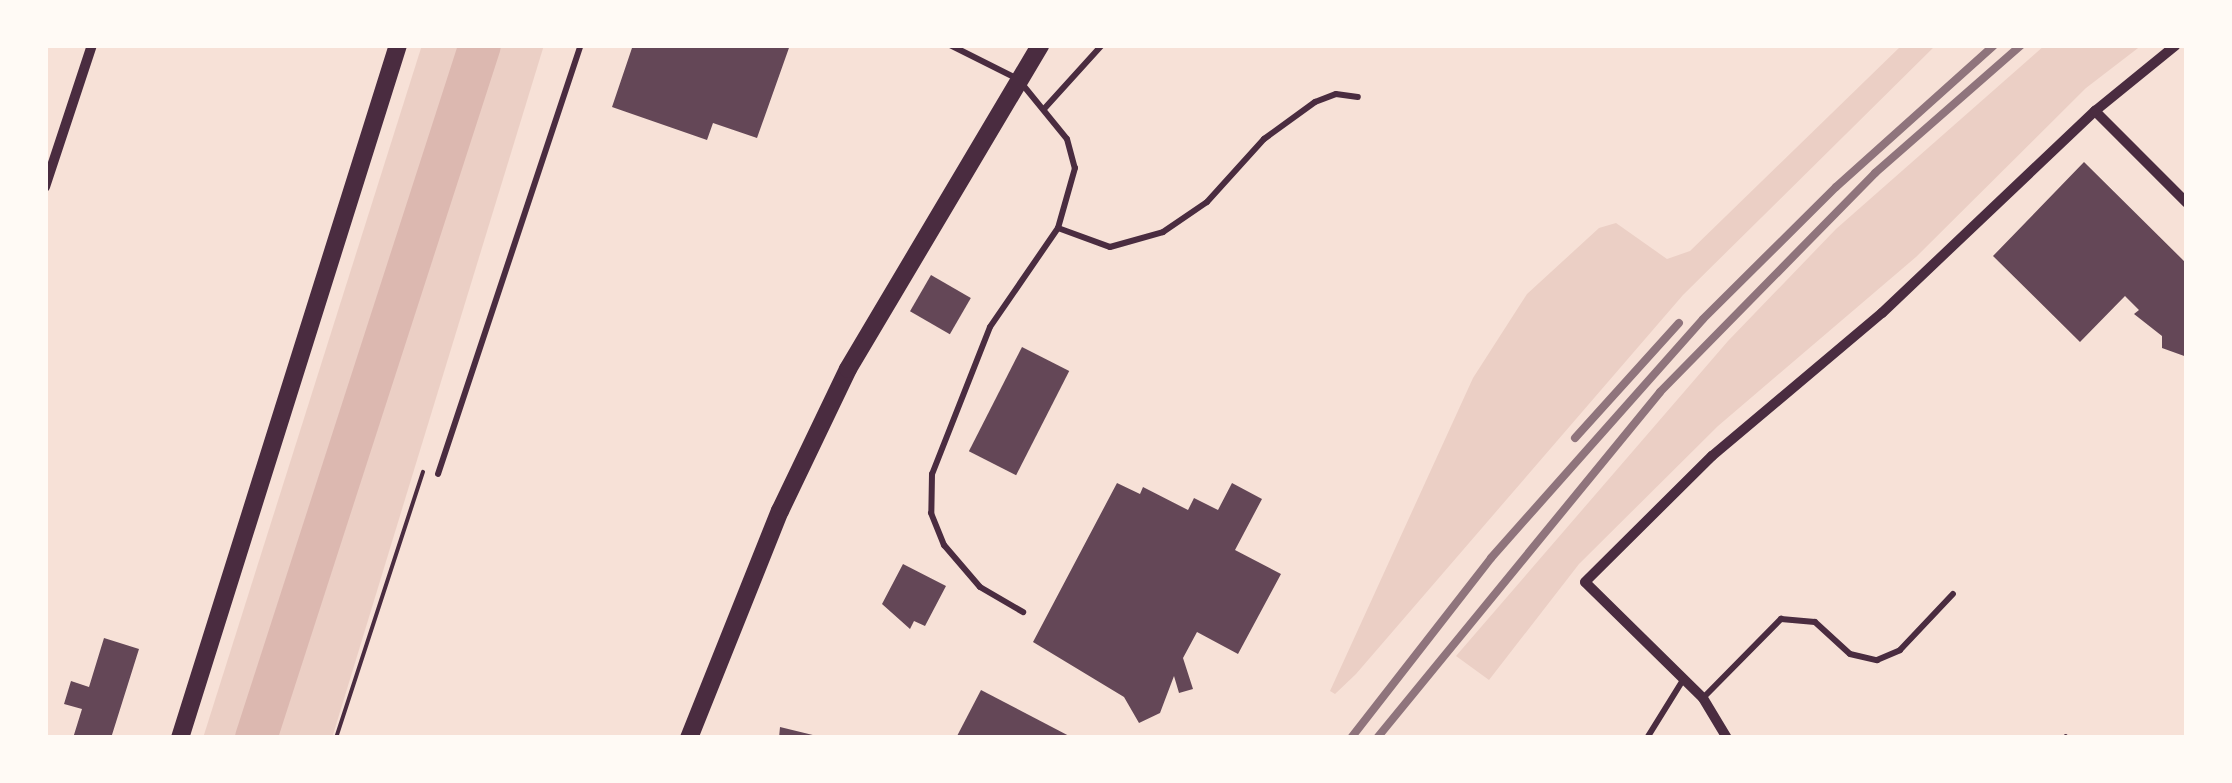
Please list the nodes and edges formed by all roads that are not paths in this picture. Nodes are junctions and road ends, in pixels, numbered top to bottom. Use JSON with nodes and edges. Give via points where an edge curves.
{"nodes":[{"id":1,"x":92,"y":45,"type":"edge"},
{"id":2,"x":398,"y":45,"type":"edge"},
{"id":3,"x":582,"y":45,"type":"edge"},
{"id":4,"x":950,"y":45,"type":"edge"},
{"id":5,"x":1040,"y":45,"type":"edge"},
{"id":6,"x":1102,"y":45,"type":"edge"},
{"id":7,"x":2176,"y":45,"type":"edge"},
{"id":8,"x":1018,"y":79,"type":"junction"},
{"id":9,"x":1358,"y":97,"type":"dead end"},
{"id":10,"x":1044,"y":109,"type":"junction"},
{"id":11,"x":2095,"y":111,"type":"junction"},
{"id":12,"x":45,"y":187,"type":"edge"},
{"id":13,"x":2187,"y":203,"type":"edge"},
{"id":14,"x":1058,"y":228,"type":"junction"},
{"id":15,"x":438,"y":474,"type":"dead end"},
{"id":16,"x":1953,"y":594,"type":"dead end"},
{"id":17,"x":1023,"y":612,"type":"dead end"},
{"id":18,"x":1684,"y":679,"type":"junction"},
{"id":19,"x":1703,"y":698,"type":"junction"},
{"id":20,"x":180,"y":738,"type":"edge"},
{"id":21,"x":688,"y":738,"type":"edge"},
{"id":22,"x":1647,"y":738,"type":"edge"},
{"id":23,"x":1727,"y":738,"type":"edge"}],
"edges":[{"from":1,"to":12,"type":"street"},
{"from":2,"to":20,"type":"street"},
{"from":3,"to":15,"type":"lane"},
{"from":4,"to":8,"type":"lane"},
{"from":5,"to":8,"type":"street"},
{"from":6,"to":10,"type":"lane"},
{"from":7,"to":11,"type":"street"},
{"from":8,"to":10,"type":"lane"},
{"from":8,"to":21,"type":"street","via":[[848,369],[780,511]]},
{"from":9,"to":14,"type":"lane","via":[[1336,94],[1315,102],[1264,140],[1207,202],[1163,232],[1110,247]]},
{"from":10,"to":14,"type":"lane","via":[[1068,139],[1076,168]]},
{"from":11,"to":13,"type":"street"},
{"from":11,"to":18,"type":"street","via":[[1882,313],[1712,456],[1586,582]]},
{"from":14,"to":17,"type":"lane","via":[[990,327],[932,474],[932,513],[944,545],[980,587]]},
{"from":16,"to":19,"type":"lane","via":[[1900,650],[1877,660],[1850,654],[1816,622],[1781,619]]},
{"from":18,"to":19,"type":"street"},
{"from":18,"to":22,"type":"lane"},
{"from":19,"to":23,"type":"street"}]}
